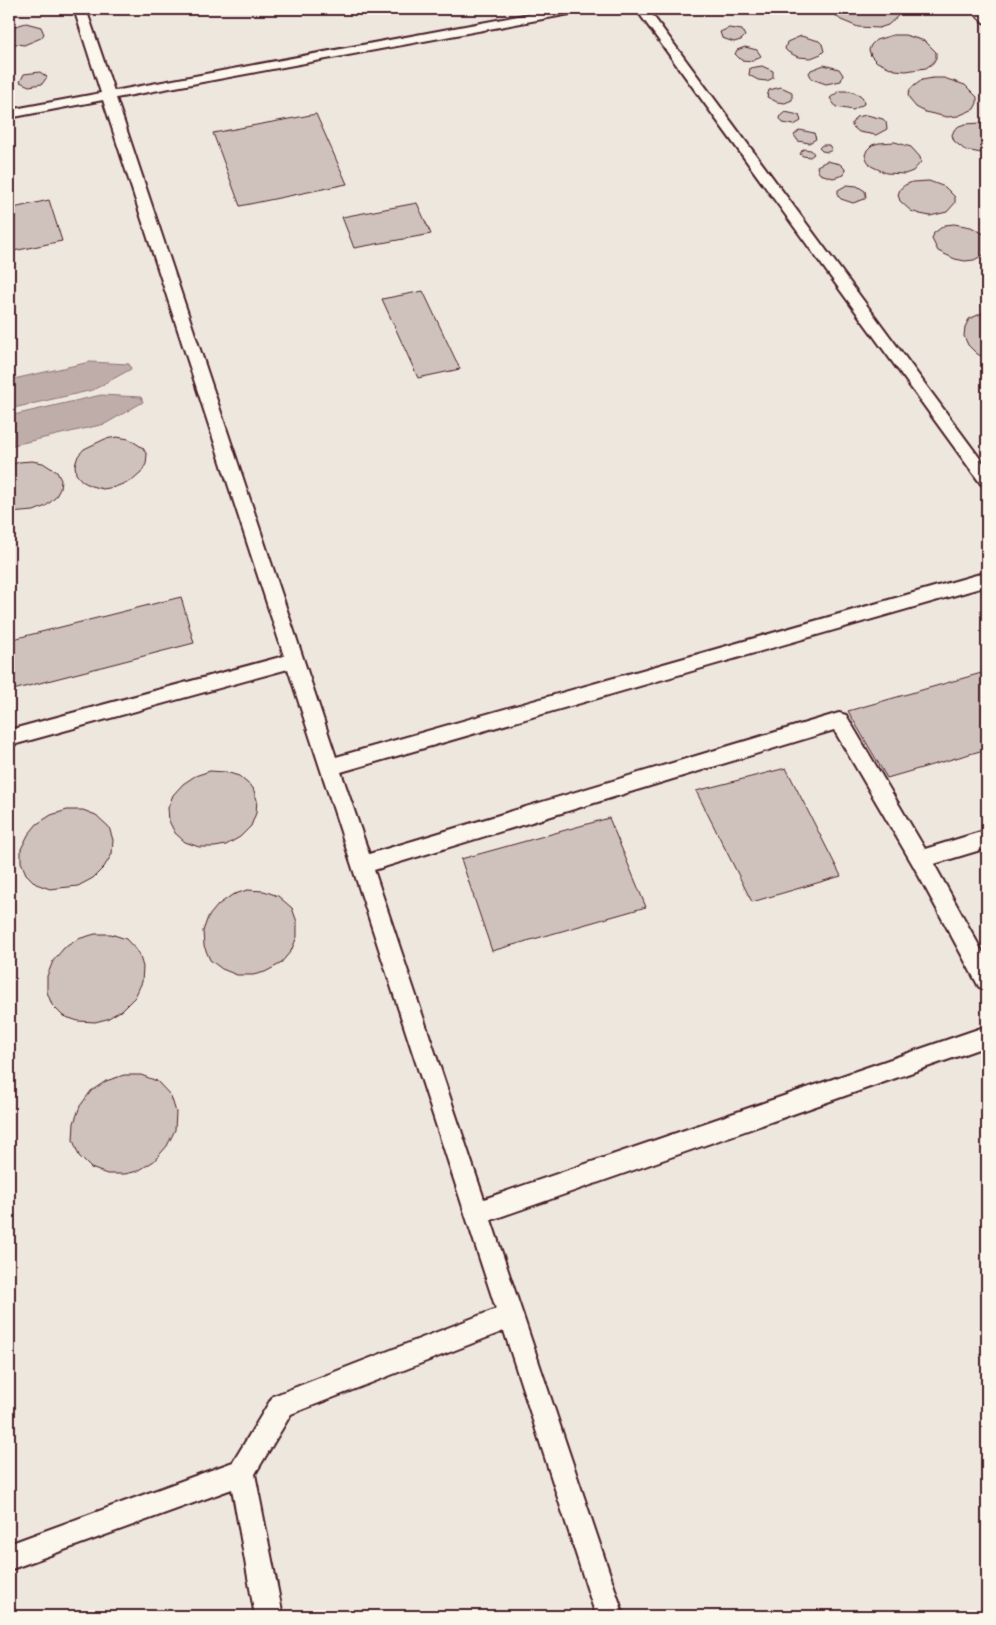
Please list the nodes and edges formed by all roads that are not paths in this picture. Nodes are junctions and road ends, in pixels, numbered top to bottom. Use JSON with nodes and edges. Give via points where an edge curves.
{"nodes":[{"id":1,"x":80,"y":9,"type":"edge"},
{"id":2,"x":575,"y":9,"type":"edge"},
{"id":3,"x":642,"y":9,"type":"edge"},
{"id":4,"x":977,"y":9,"type":"edge"},
{"id":5,"x":987,"y":19,"type":"edge"},
{"id":6,"x":108,"y":94,"type":"junction"},
{"id":7,"x":9,"y":114,"type":"edge"},
{"id":8,"x":987,"y":480,"type":"edge"},
{"id":9,"x":987,"y":579,"type":"edge"},
{"id":10,"x":295,"y":660,"type":"junction"},
{"id":11,"x":9,"y":738,"type":"edge"},
{"id":12,"x":330,"y":767,"type":"junction"},
{"id":13,"x":987,"y":839,"type":"edge"},
{"id":14,"x":920,"y":859,"type":"junction"},
{"id":15,"x":362,"y":865,"type":"junction"},
{"id":16,"x":987,"y":980,"type":"edge"},
{"id":17,"x":987,"y":1036,"type":"edge"},
{"id":18,"x":476,"y":1214,"type":"junction"},
{"id":19,"x":510,"y":1316,"type":"junction"},
{"id":20,"x":242,"y":1472,"type":"junction"},
{"id":21,"x":9,"y":1557,"type":"edge"},
{"id":22,"x":269,"y":1616,"type":"edge"},
{"id":23,"x":610,"y":1616,"type":"edge"}],
"edges":[{"from":1,"to":6,"type":"lane"},
{"from":2,"to":6,"type":"lane"},
{"from":3,"to":8,"type":"lane"},
{"from":4,"to":5,"type":"lane"},
{"from":6,"to":7,"type":"lane"},
{"from":6,"to":10,"type":"lane"},
{"from":9,"to":12,"type":"lane"},
{"from":10,"to":11,"type":"lane"},
{"from":10,"to":12,"type":"lane"},
{"from":12,"to":15,"type":"lane"},
{"from":13,"to":14,"type":"lane"},
{"from":14,"to":15,"type":"lane","via":[[838,721]]},
{"from":14,"to":16,"type":"lane"},
{"from":15,"to":18,"type":"lane"},
{"from":17,"to":18,"type":"lane"},
{"from":18,"to":19,"type":"lane"},
{"from":19,"to":20,"type":"lane","via":[[282,1405]]},
{"from":19,"to":23,"type":"lane"},
{"from":20,"to":21,"type":"lane"},
{"from":20,"to":22,"type":"lane"}]}
